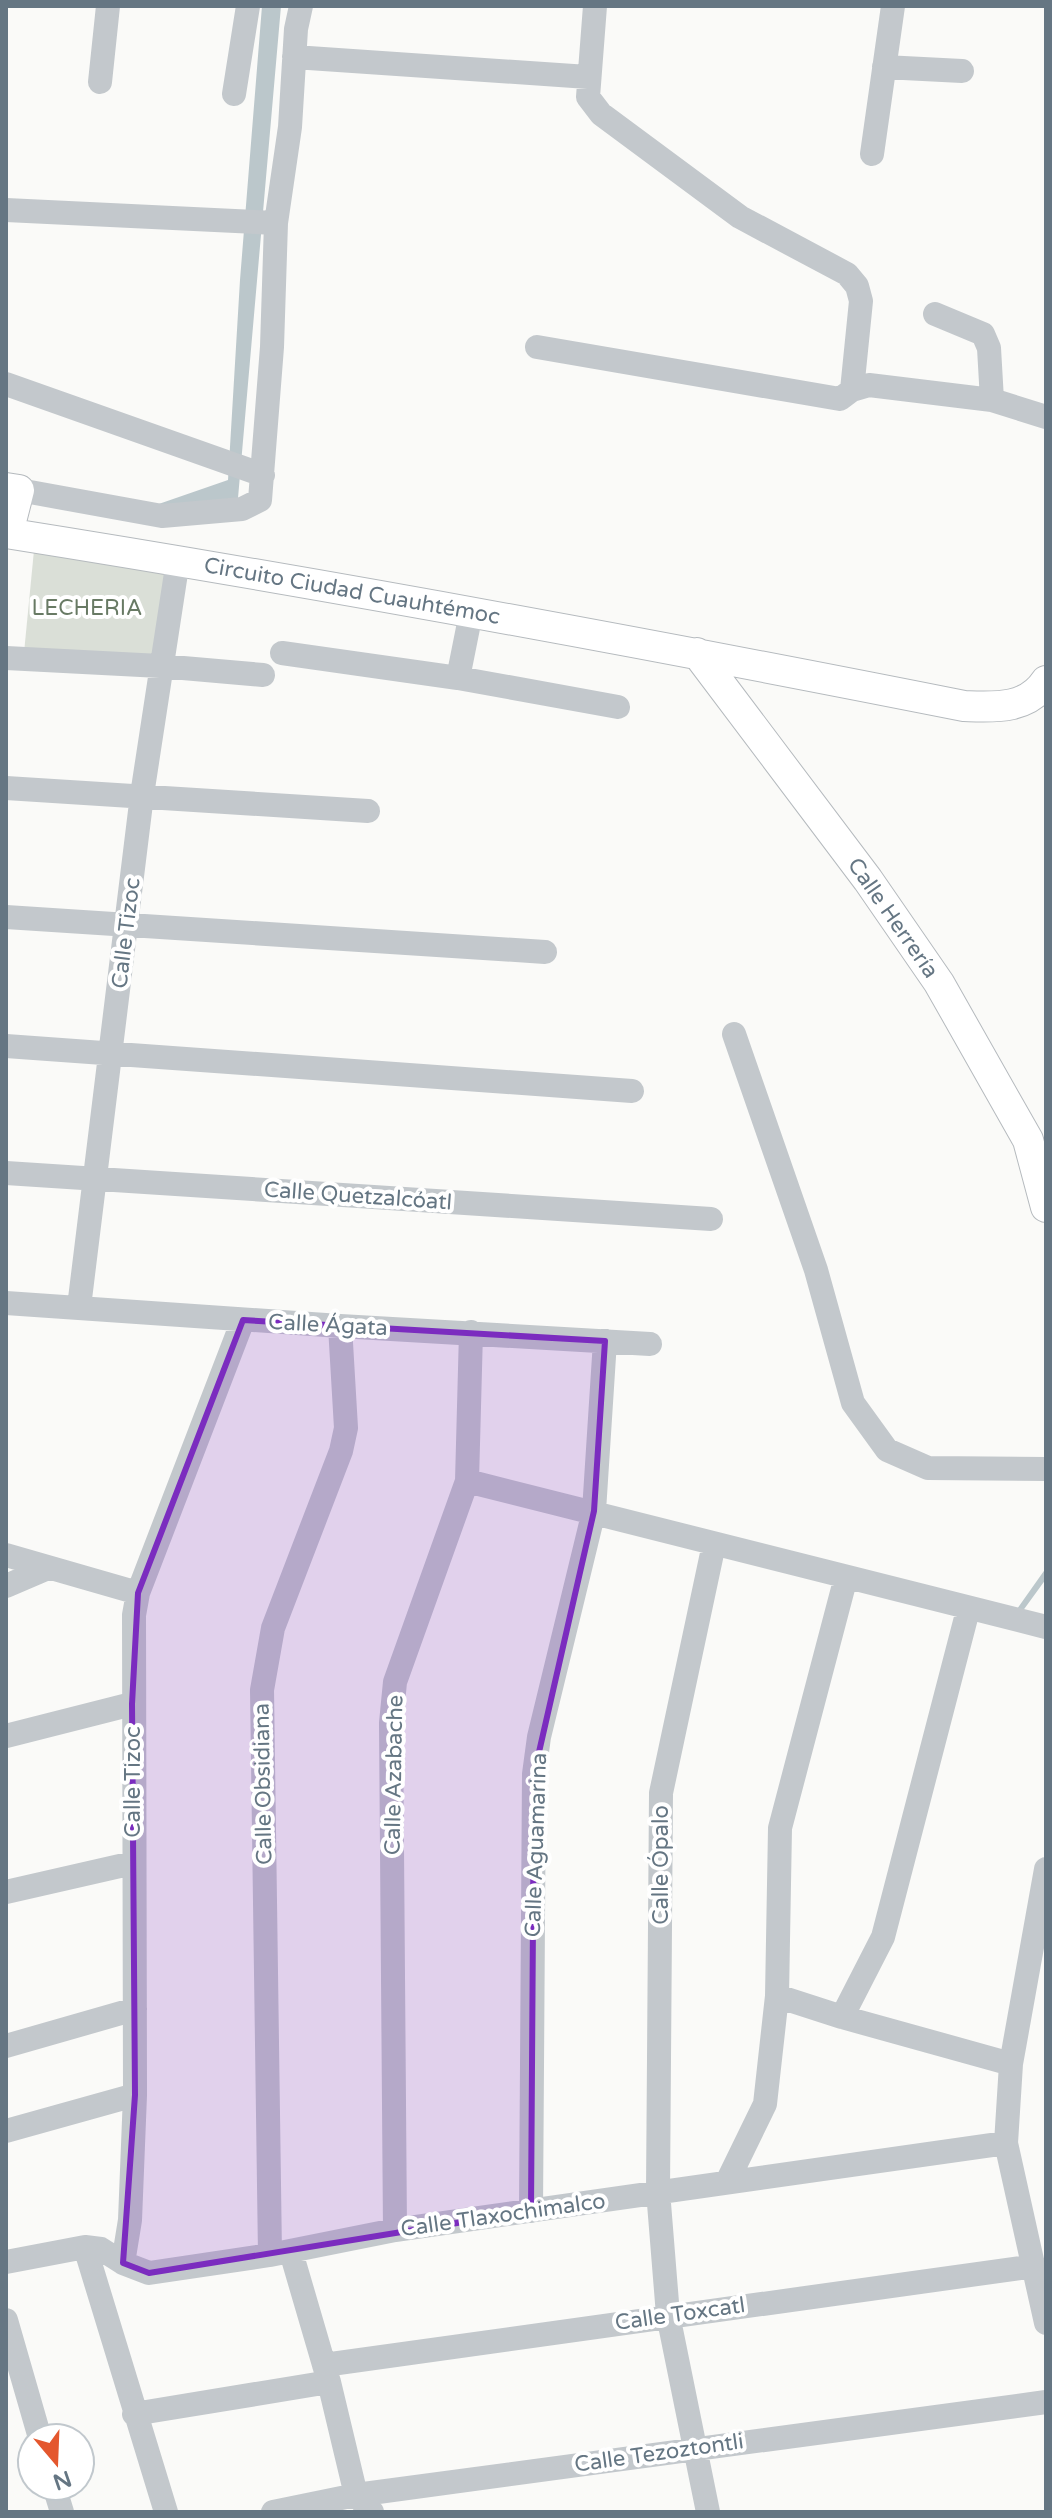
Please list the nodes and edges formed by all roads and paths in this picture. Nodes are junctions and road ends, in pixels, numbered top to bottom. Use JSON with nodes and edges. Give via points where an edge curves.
{"nodes":[{"id":1,"x":108,"y":6,"type":"edge"},
{"id":2,"x":248,"y":6,"type":"edge"},
{"id":3,"x":301,"y":6,"type":"edge"},
{"id":4,"x":595,"y":6,"type":"edge"},
{"id":5,"x":893,"y":6,"type":"edge"},
{"id":6,"x":294,"y":57,"type":"junction"},
{"id":7,"x":884,"y":67,"type":"junction"},
{"id":8,"x":962,"y":71,"type":"dead end"},
{"id":9,"x":588,"y":77,"type":"junction"},
{"id":10,"x":100,"y":82,"type":"dead end"},
{"id":11,"x":234,"y":94,"type":"dead end"},
{"id":12,"x":872,"y":154,"type":"dead end"},
{"id":13,"x":6,"y":210,"type":"edge"},
{"id":14,"x":271,"y":223,"type":"junction"},
{"id":15,"x":935,"y":314,"type":"dead end"},
{"id":16,"x":537,"y":347,"type":"dead end"},
{"id":17,"x":6,"y":384,"type":"edge"},
{"id":18,"x":852,"y":390,"type":"junction"},
{"id":19,"x":992,"y":400,"type":"junction"},
{"id":20,"x":1046,"y":417,"type":"edge"},
{"id":21,"x":244,"y":468,"type":"junction"},
{"id":22,"x":12,"y":489,"type":"edge"},
{"id":23,"x":7,"y":533,"type":"edge"},
{"id":24,"x":178,"y":560,"type":"junction"},
{"id":25,"x":471,"y":613,"type":"junction"},
{"id":26,"x":282,"y":653,"type":"dead end"},
{"id":27,"x":697,"y":653,"type":"junction"},
{"id":28,"x":6,"y":658,"type":"edge"},
{"id":29,"x":160,"y":666,"type":"junction"},
{"id":30,"x":263,"y":675,"type":"dead end"},
{"id":31,"x":458,"y":678,"type":"junction"},
{"id":32,"x":1046,"y":681,"type":"edge"},
{"id":33,"x":618,"y":707,"type":"dead end"},
{"id":34,"x":6,"y":788,"type":"edge"},
{"id":35,"x":142,"y":795,"type":"junction"},
{"id":36,"x":368,"y":811,"type":"dead end"},
{"id":37,"x":6,"y":917,"type":"edge"},
{"id":38,"x":126,"y":923,"type":"junction"},
{"id":39,"x":545,"y":952,"type":"dead end"},
{"id":40,"x":734,"y":1034,"type":"dead end"},
{"id":41,"x":6,"y":1046,"type":"edge"},
{"id":42,"x":112,"y":1052,"type":"junction"},
{"id":43,"x":632,"y":1091,"type":"dead end"},
{"id":44,"x":6,"y":1173,"type":"edge"},
{"id":45,"x":97,"y":1178,"type":"junction"},
{"id":46,"x":1046,"y":1207,"type":"edge"},
{"id":47,"x":711,"y":1219,"type":"dead end"},
{"id":48,"x":6,"y":1303,"type":"edge"},
{"id":49,"x":79,"y":1307,"type":"junction"},
{"id":50,"x":243,"y":1320,"type":"junction"},
{"id":51,"x":340,"y":1326,"type":"junction"},
{"id":52,"x":471,"y":1332,"type":"junction"},
{"id":53,"x":605,"y":1341,"type":"junction"},
{"id":54,"x":650,"y":1344,"type":"dead end"},
{"id":55,"x":1046,"y":1469,"type":"edge"},
{"id":56,"x":467,"y":1481,"type":"junction"},
{"id":57,"x":594,"y":1511,"type":"junction"},
{"id":58,"x":714,"y":1544,"type":"junction"},
{"id":59,"x":6,"y":1555,"type":"edge"},
{"id":60,"x":48,"y":1568,"type":"junction"},
{"id":61,"x":846,"y":1577,"type":"junction"},
{"id":62,"x":6,"y":1586,"type":"edge"},
{"id":63,"x":138,"y":1593,"type":"junction"},
{"id":64,"x":968,"y":1610,"type":"junction"},
{"id":65,"x":1046,"y":1627,"type":"edge"},
{"id":66,"x":132,"y":1704,"type":"junction"},
{"id":67,"x":6,"y":1736,"type":"edge"},
{"id":68,"x":133,"y":1863,"type":"junction"},
{"id":69,"x":1046,"y":1869,"type":"edge"},
{"id":70,"x":6,"y":1892,"type":"edge"},
{"id":71,"x":777,"y":1996,"type":"junction"},
{"id":72,"x":1021,"y":2007,"type":"junction"},
{"id":73,"x":135,"y":2009,"type":"junction"},
{"id":74,"x":1046,"y":2010,"type":"edge"},
{"id":75,"x":842,"y":2017,"type":"junction"},
{"id":76,"x":6,"y":2046,"type":"edge"},
{"id":77,"x":1011,"y":2064,"type":"junction"},
{"id":78,"x":135,"y":2095,"type":"junction"},
{"id":79,"x":6,"y":2131,"type":"edge"},
{"id":80,"x":1006,"y":2143,"type":"junction"},
{"id":81,"x":727,"y":2182,"type":"junction"},
{"id":82,"x":658,"y":2191,"type":"junction"},
{"id":83,"x":531,"y":2211,"type":"junction"},
{"id":84,"x":395,"y":2230,"type":"junction"},
{"id":85,"x":85,"y":2247,"type":"junction"},
{"id":86,"x":280,"y":2254,"type":"junction"},
{"id":87,"x":6,"y":2262,"type":"edge"},
{"id":88,"x":123,"y":2263,"type":"junction"},
{"id":89,"x":1035,"y":2266,"type":"junction"},
{"id":90,"x":668,"y":2315,"type":"junction"},
{"id":91,"x":6,"y":2320,"type":"edge"},
{"id":92,"x":1046,"y":2323,"type":"edge"},
{"id":93,"x":327,"y":2373,"type":"junction"},
{"id":94,"x":1046,"y":2402,"type":"edge"},
{"id":95,"x":134,"y":2414,"type":"junction"},
{"id":96,"x":35,"y":2422,"type":"edge"},
{"id":97,"x":696,"y":2448,"type":"junction"},
{"id":98,"x":364,"y":2503,"type":"edge"},
{"id":99,"x":166,"y":2512,"type":"edge"},
{"id":100,"x":273,"y":2512,"type":"edge"},
{"id":101,"x":708,"y":2512,"type":"edge"}],
"edges":[{"from":1,"to":10,"type":"street"},
{"from":2,"to":11,"type":"street"},
{"from":3,"to":6,"type":"street"},
{"from":4,"to":9,"type":"street"},
{"from":5,"to":7,"type":"street"},
{"from":6,"to":9,"type":"street"},
{"from":6,"to":14,"type":"street","via":[[290,127]]},
{"from":7,"to":8,"type":"street"},
{"from":7,"to":12,"type":"street"},
{"from":9,"to":18,"type":"street","via":[[588,97],[601,114],[740,217],[847,274],[861,301]]},
{"from":13,"to":14,"type":"street"},
{"from":14,"to":21,"type":"street","via":[[272,347]]},
{"from":15,"to":19,"type":"street","via":[[983,334],[989,348]]},
{"from":16,"to":18,"type":"street","via":[[840,399]]},
{"from":17,"to":21,"type":"street"},
{"from":18,"to":19,"type":"street","via":[[869,385]]},
{"from":19,"to":20,"type":"street"},
{"from":21,"to":22,"type":"street","via":[[260,500],[242,509],[162,516]]},
{"from":22,"to":23,"type":"main road"},
{"from":23,"to":24,"type":"main road","name":"Circuito Ciudad Cuauhtémoc"},
{"from":24,"to":25,"type":"main road","name":"Circuito Ciudad Cuauhtémoc"},
{"from":24,"to":29,"type":"street","name":"Calle Tizoc"},
{"from":25,"to":27,"type":"main road","name":"Circuito Ciudad Cuauhtémoc"},
{"from":25,"to":31,"type":"street"},
{"from":26,"to":31,"type":"street"},
{"from":27,"to":32,"type":"main road","name":"Circuito Ciudad Cuauhtémoc","via":[[964,706],[1004,708],[1026,699]]},
{"from":27,"to":46,"type":"main road","name":"Calle Herrería","via":[[939,983],[1028,1140]]},
{"from":28,"to":29,"type":"street"},
{"from":29,"to":30,"type":"street"},
{"from":29,"to":35,"type":"street","name":"Calle Tizoc"},
{"from":31,"to":33,"type":"street"},
{"from":34,"to":35,"type":"street"},
{"from":35,"to":36,"type":"street"},
{"from":35,"to":38,"type":"street","name":"Calle Tizoc"},
{"from":37,"to":38,"type":"street"},
{"from":38,"to":39,"type":"street"},
{"from":38,"to":42,"type":"street","name":"Calle Tizoc"},
{"from":40,"to":55,"type":"street","via":[[816,1270],[853,1403],[887,1450],[928,1468]]},
{"from":41,"to":42,"type":"street"},
{"from":42,"to":43,"type":"street"},
{"from":42,"to":45,"type":"street","name":"Calle Tizoc"},
{"from":44,"to":45,"type":"street","name":"Calle Quetzalcóatl"},
{"from":45,"to":47,"type":"street","name":"Calle Quetzalcóatl"},
{"from":45,"to":49,"type":"street","name":"Calle Tizoc"},
{"from":48,"to":49,"type":"street","name":"Calle Ágata"},
{"from":49,"to":50,"type":"street","name":"Calle Ágata"},
{"from":50,"to":51,"type":"street","name":"Calle Ágata"},
{"from":50,"to":63,"type":"street","name":"Calle Tizoc"},
{"from":51,"to":52,"type":"street","name":"Calle Ágata"},
{"from":51,"to":86,"type":"street","name":"Calle Obsidiana","via":[[346,1428],[273,1628],[262,1690]]},
{"from":52,"to":53,"type":"street","name":"Calle Ágata"},
{"from":52,"to":56,"type":"street","name":"Calle Azabache"},
{"from":53,"to":54,"type":"street","name":"Calle Ágata"},
{"from":53,"to":57,"type":"street","name":"Calle Aguamarina"},
{"from":56,"to":57,"type":"street"},
{"from":56,"to":84,"type":"street","name":"Calle Azabache","via":[[395,1682],[391,1723]]},
{"from":57,"to":58,"type":"street"},
{"from":57,"to":83,"type":"street","name":"Calle Aguamarina","via":[[534,1774]]},
{"from":58,"to":61,"type":"street"},
{"from":58,"to":82,"type":"street","name":"Calle Ópalo","via":[[661,1793]]},
{"from":59,"to":60,"type":"street"},
{"from":60,"to":62,"type":"street"},
{"from":60,"to":63,"type":"street"},
{"from":61,"to":64,"type":"street"},
{"from":61,"to":71,"type":"street","via":[[780,1828]]},
{"from":63,"to":66,"type":"street","name":"Calle Tizoc"},
{"from":64,"to":65,"type":"street"},
{"from":64,"to":75,"type":"street","via":[[883,1937]]},
{"from":66,"to":67,"type":"street"},
{"from":66,"to":68,"type":"street","name":"Calle Tizoc"},
{"from":68,"to":70,"type":"street"},
{"from":68,"to":73,"type":"street","name":"Calle Tizoc"},
{"from":69,"to":72,"type":"street"},
{"from":71,"to":75,"type":"street"},
{"from":71,"to":81,"type":"street","via":[[765,2104]]},
{"from":72,"to":74,"type":"street"},
{"from":72,"to":77,"type":"street"},
{"from":73,"to":76,"type":"street"},
{"from":73,"to":78,"type":"street","name":"Calle Tizoc"},
{"from":75,"to":77,"type":"street"},
{"from":77,"to":80,"type":"street"},
{"from":78,"to":79,"type":"street"},
{"from":78,"to":88,"type":"street","name":"Calle Tizoc"},
{"from":80,"to":81,"type":"street","name":"Calle Tlaxochimalco"},
{"from":80,"to":89,"type":"street"},
{"from":81,"to":82,"type":"street","name":"Calle Tlaxochimalco"},
{"from":82,"to":83,"type":"street","name":"Calle Tlaxochimalco"},
{"from":82,"to":90,"type":"street","name":"Calle Ópalo"},
{"from":83,"to":84,"type":"street","name":"Calle Tlaxochimalco"},
{"from":84,"to":86,"type":"street","name":"Calle Tlaxochimalco"},
{"from":85,"to":87,"type":"street"},
{"from":85,"to":88,"type":"street","name":"Calle Tlaxochimalco","via":[[101,2249]]},
{"from":85,"to":95,"type":"street"},
{"from":86,"to":88,"type":"street","name":"Calle Tlaxochimalco","via":[[149,2273]]},
{"from":86,"to":93,"type":"street","name":"Calle Obsidiana"},
{"from":89,"to":90,"type":"street","name":"Calle Toxcatl"},
{"from":89,"to":92,"type":"street"},
{"from":90,"to":93,"type":"street","name":"Calle Toxcatl"},
{"from":90,"to":97,"type":"street","name":"Calle Ópalo"},
{"from":91,"to":96,"type":"street"},
{"from":93,"to":95,"type":"street","name":"Calle Toxcatl"},
{"from":93,"to":98,"type":"street","name":"Calle Obsidiana"},
{"from":94,"to":97,"type":"street","name":"Calle Tezoztontli"},
{"from":95,"to":99,"type":"street"},
{"from":97,"to":98,"type":"street","name":"Calle Tezoztontli"},
{"from":97,"to":101,"type":"street","name":"Calle Ópalo"},
{"from":98,"to":100,"type":"street","name":"Calle Tezoztontli"}]}
